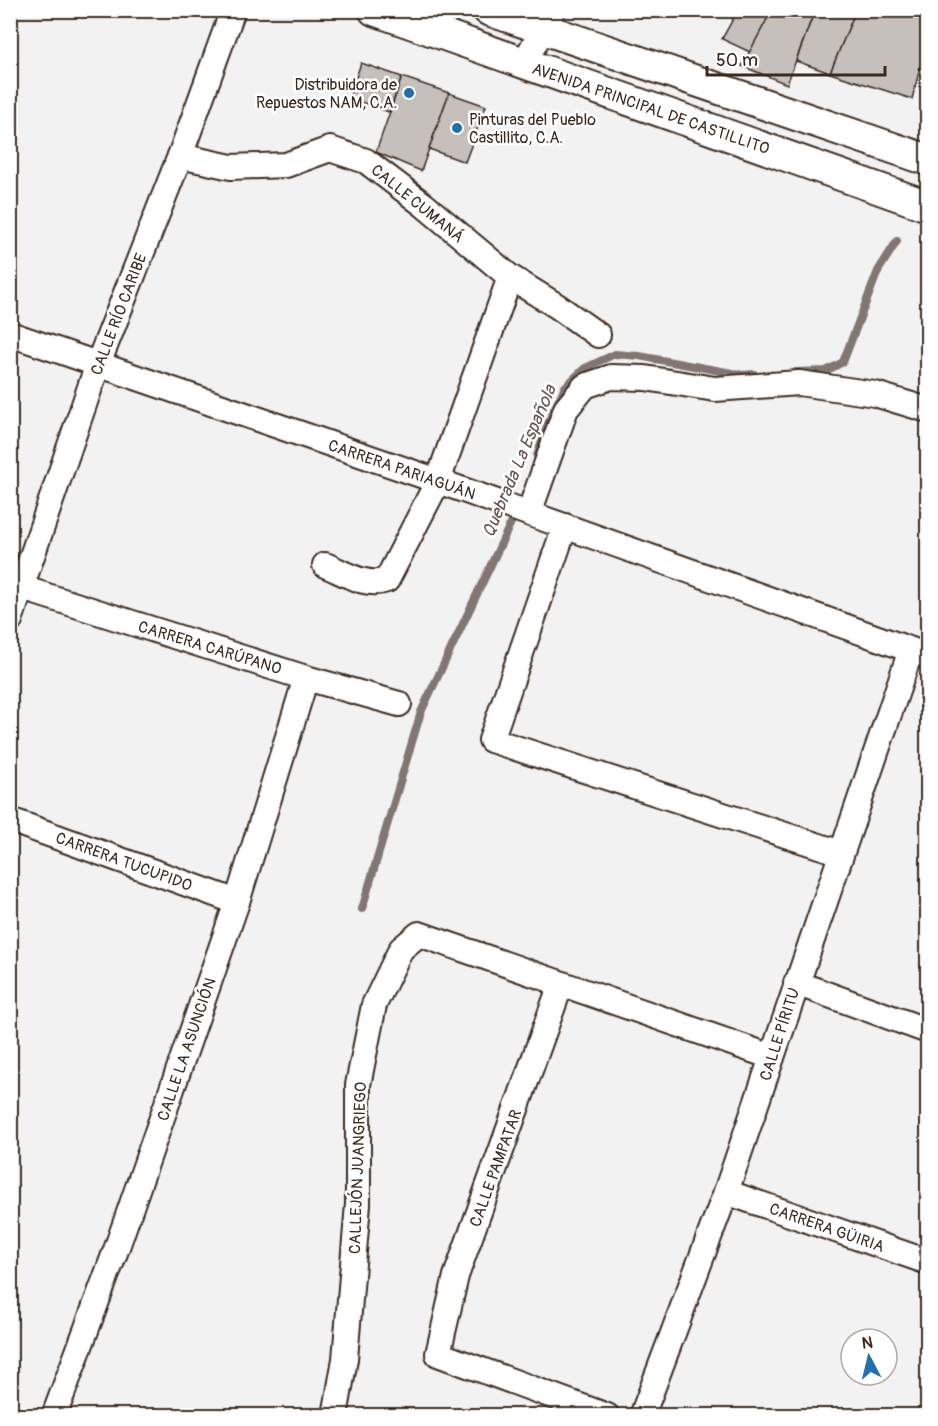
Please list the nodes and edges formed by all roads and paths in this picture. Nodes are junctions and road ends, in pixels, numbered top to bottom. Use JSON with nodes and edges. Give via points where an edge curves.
{"nodes":[{"id":1,"x":232,"y":10,"type":"edge"},
{"id":2,"x":375,"y":10,"type":"edge"},
{"id":3,"x":488,"y":10,"type":"edge"},
{"id":4,"x":548,"y":20,"type":"edge"},
{"id":5,"x":524,"y":63,"type":"junction"},
{"id":6,"x":180,"y":156,"type":"junction"},
{"id":7,"x":927,"y":160,"type":"edge"},
{"id":8,"x":927,"y":206,"type":"edge"},
{"id":9,"x":510,"y":277,"type":"junction"},
{"id":10,"x":10,"y":334,"type":"edge"},
{"id":11,"x":598,"y":335,"type":"dead end"},
{"id":12,"x":98,"y":364,"type":"junction"},
{"id":13,"x":927,"y":411,"type":"edge"},
{"id":14,"x":438,"y":481,"type":"junction"},
{"id":15,"x":528,"y":513,"type":"junction"},
{"id":16,"x":565,"y":526,"type":"junction"},
{"id":17,"x":325,"y":565,"type":"dead end"},
{"id":18,"x":22,"y":588,"type":"junction"},
{"id":19,"x":10,"y":620,"type":"edge"},
{"id":20,"x":919,"y":653,"type":"edge"},
{"id":21,"x":306,"y":678,"type":"junction"},
{"id":22,"x":399,"y":704,"type":"dead end"},
{"id":23,"x":10,"y":820,"type":"edge"},
{"id":24,"x":841,"y":853,"type":"junction"},
{"id":25,"x":237,"y":902,"type":"junction"},
{"id":26,"x":796,"y":983,"type":"junction"},
{"id":27,"x":561,"y":984,"type":"junction"},
{"id":28,"x":927,"y":1031,"type":"edge"},
{"id":29,"x":772,"y":1057,"type":"junction"},
{"id":30,"x":726,"y":1192,"type":"junction"},
{"id":31,"x":927,"y":1262,"type":"edge"},
{"id":32,"x":601,"y":1415,"type":"edge"},
{"id":33,"x":54,"y":1416,"type":"edge"},
{"id":34,"x":335,"y":1416,"type":"edge"},
{"id":35,"x":642,"y":1416,"type":"edge"}],
"edges":[{"from":1,"to":6,"type":"street","name":"CALLE RÍO CARIBE"},
{"from":2,"to":5,"type":"main road","name":"AVENIDA PRINCIPAL DE CASTILLITO"},
{"from":3,"to":4,"type":"main road"},
{"from":4,"to":5,"type":"street"},
{"from":4,"to":7,"type":"main road"},
{"from":5,"to":8,"type":"main road","name":"AVENIDA PRINCIPAL DE CASTILLITO"},
{"from":6,"to":9,"type":"street","name":"CALLE CUMANÁ","via":[[231,167],[286,165],[330,148],[366,161]]},
{"from":6,"to":12,"type":"street","name":"CALLE RÍO CARIBE"},
{"from":9,"to":11,"type":"street","name":"CALLE CUMANÁ"},
{"from":9,"to":14,"type":"street"},
{"from":10,"to":12,"type":"street","name":"CARRERA PARIAGUÁN"},
{"from":12,"to":14,"type":"street","name":"CARRERA PARIAGUÁN"},
{"from":12,"to":18,"type":"street","name":"CALLE RÍO CARIBE"},
{"from":13,"to":15,"type":"street","via":[[875,394],[800,383],[715,389],[611,377],[585,386],[566,409]]},
{"from":14,"to":15,"type":"street","name":"CARRERA PARIAGUÁN"},
{"from":14,"to":17,"type":"street","via":[[387,580],[369,583]]},
{"from":15,"to":16,"type":"street","name":"CARRERA PARIAGUÁN"},
{"from":16,"to":20,"type":"street","name":"CARRERA PARIAGUÁN"},
{"from":16,"to":24,"type":"street","via":[[491,740]]},
{"from":18,"to":19,"type":"street","name":"CALLE RÍO CARIBE"},
{"from":18,"to":21,"type":"street","name":"CARRERA CARÚPANO"},
{"from":20,"to":24,"type":"street","name":"CALLE PÍRITU"},
{"from":21,"to":22,"type":"street","name":"CARRERA CARÚPANO"},
{"from":21,"to":25,"type":"street","name":"CALLE LA ASUNCIÓN"},
{"from":23,"to":25,"type":"street","name":"CARRERA TUCUPIDO"},
{"from":24,"to":26,"type":"street","name":"CALLE PÍRITU"},
{"from":25,"to":33,"type":"street","name":"CALLE LA ASUNCIÓN"},
{"from":26,"to":28,"type":"street"},
{"from":26,"to":29,"type":"street","name":"CALLE PÍRITU"},
{"from":27,"to":29,"type":"street"},
{"from":27,"to":32,"type":"street","name":"CALLE PAMPATAR","via":[[456,1276],[438,1354]]},
{"from":27,"to":34,"type":"street","name":"CALLEJÓN JUANGRIEGO","via":[[418,934],[401,949],[374,1005],[358,1085],[358,1204],[345,1359]]},
{"from":29,"to":30,"type":"street","name":"CALLE PÍRITU"},
{"from":30,"to":31,"type":"street","name":"CARRERA GÜIRIA"},
{"from":30,"to":35,"type":"street","name":"CALLE PÍRITU"}]}
